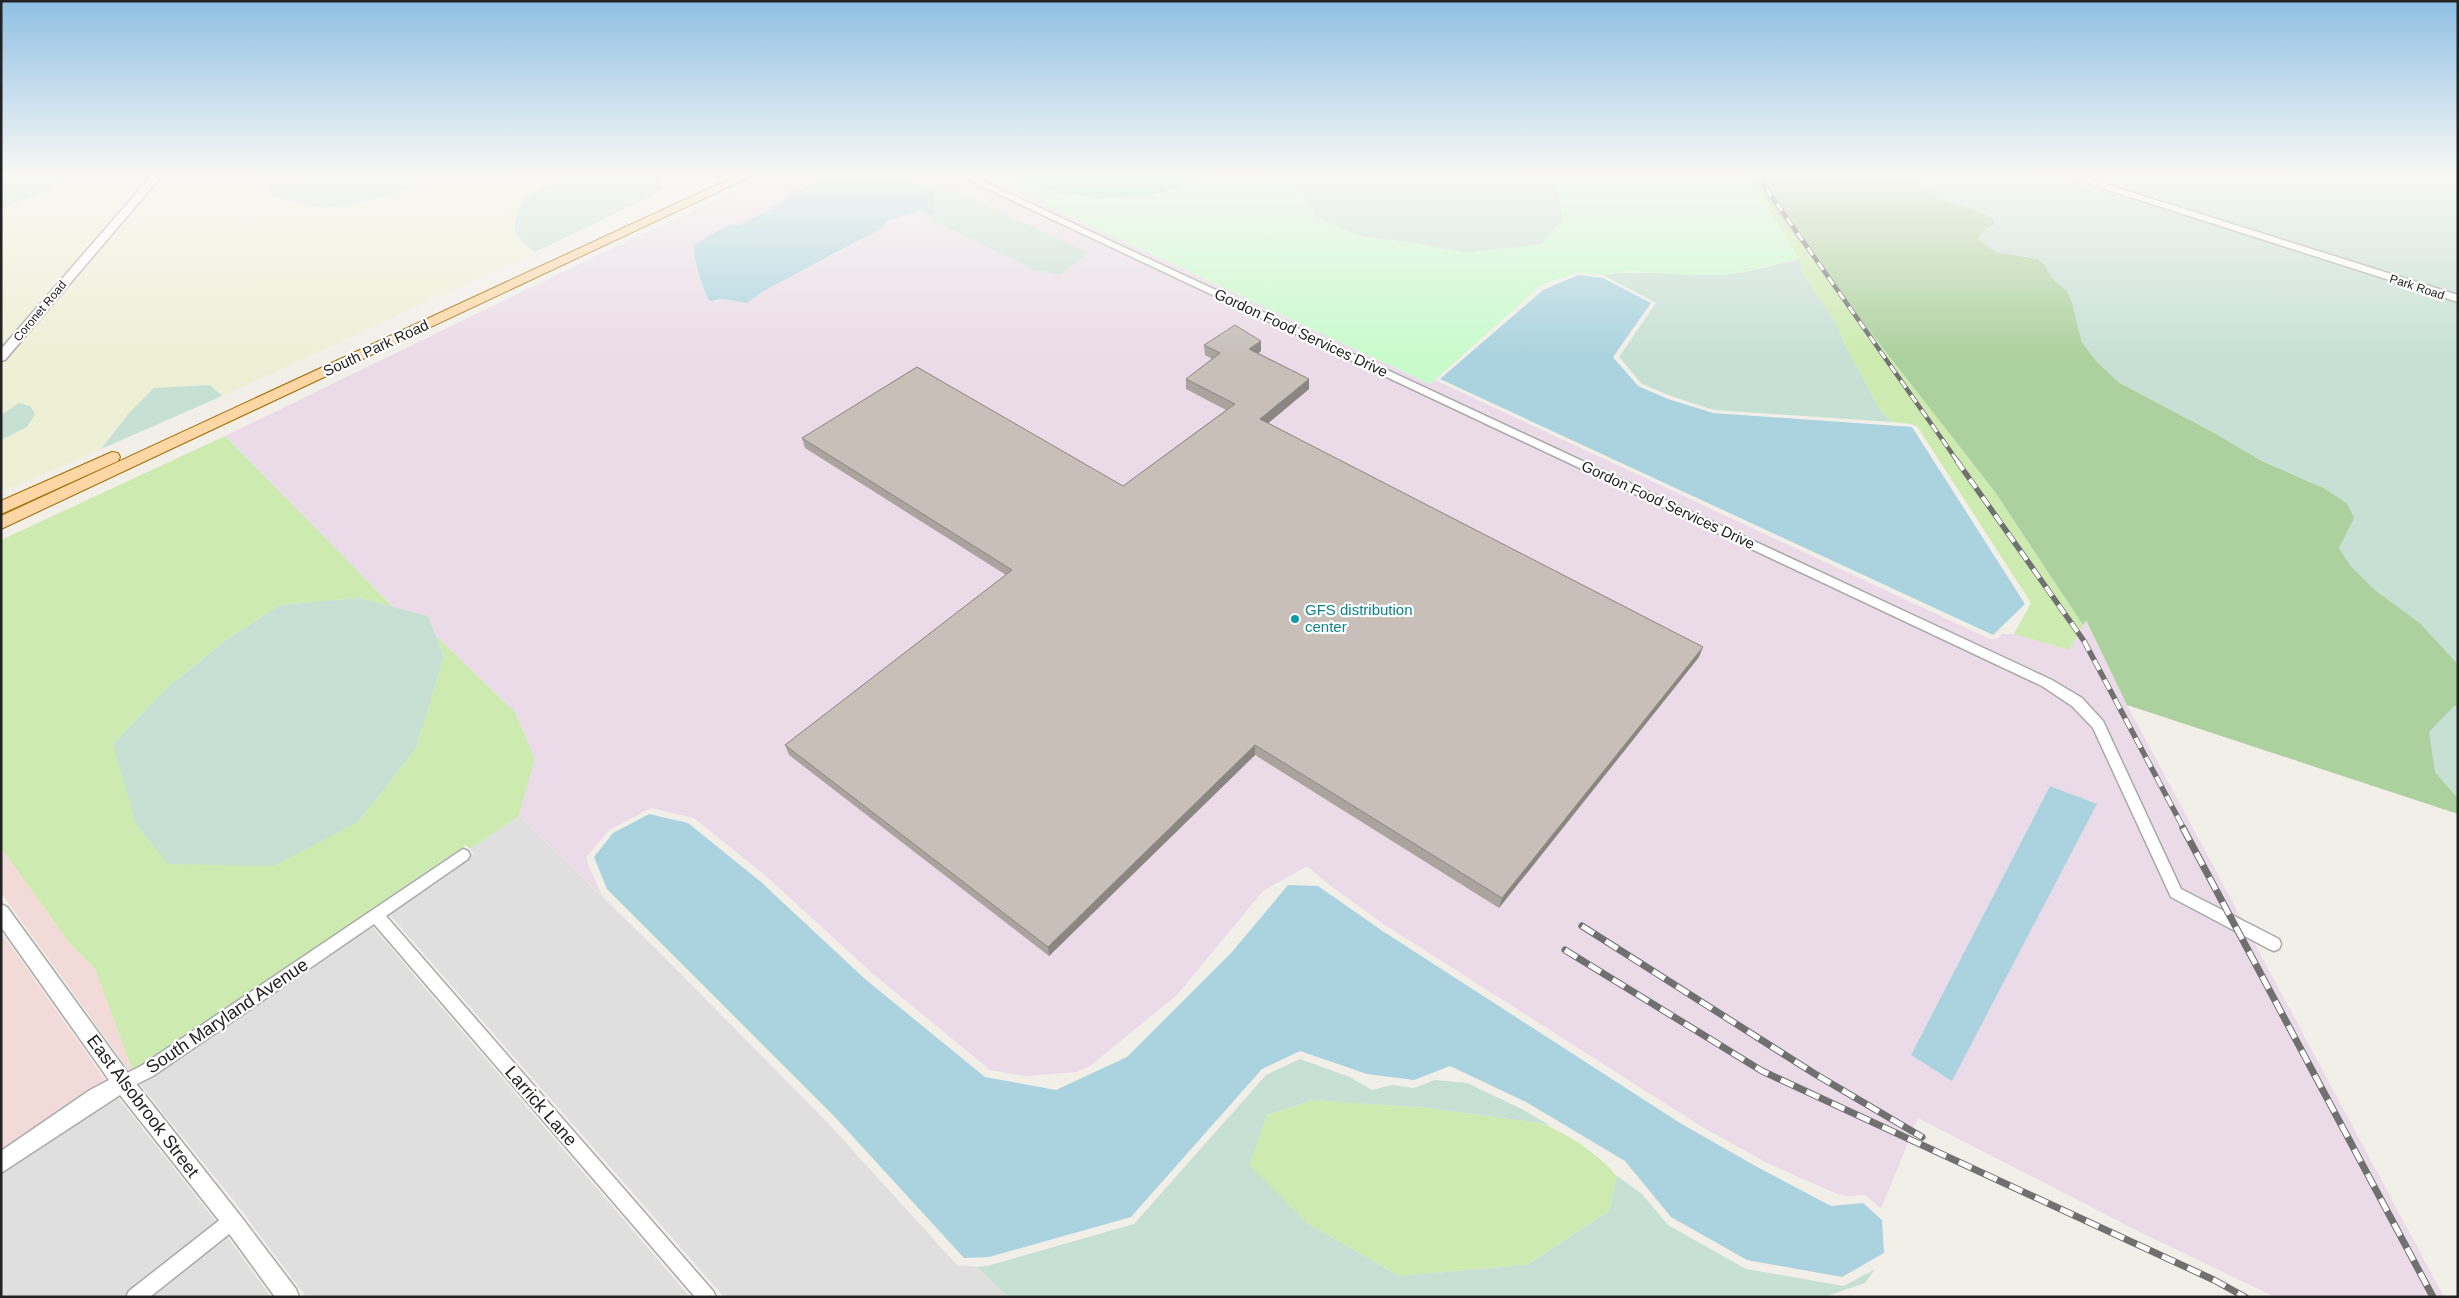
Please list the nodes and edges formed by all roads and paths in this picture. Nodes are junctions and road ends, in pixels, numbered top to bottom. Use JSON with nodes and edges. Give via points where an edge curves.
{"nodes":[{"id":1,"x":106,"y":235,"type":"edge"},
{"id":2,"x":595,"y":235,"type":"edge"},
{"id":3,"x":620,"y":235,"type":"edge"},
{"id":4,"x":1089,"y":235,"type":"edge"},
{"id":5,"x":2254,"y":235,"type":"edge"},
{"id":6,"x":2458,"y":299,"type":"edge"},
{"id":7,"x":1,"y":357,"type":"edge"},
{"id":8,"x":112,"y":457,"type":"junction"},
{"id":9,"x":1,"y":508,"type":"edge"},
{"id":10,"x":1,"y":514,"type":"edge"},
{"id":11,"x":1,"y":523,"type":"edge"},
{"id":12,"x":463,"y":855,"type":"dead end"},
{"id":13,"x":1,"y":912,"type":"edge"},
{"id":14,"x":376,"y":915,"type":"junction"},
{"id":15,"x":2274,"y":944,"type":"dead end"},
{"id":16,"x":122,"y":1083,"type":"junction"},
{"id":17,"x":1,"y":1163,"type":"edge"},
{"id":18,"x":232,"y":1221,"type":"junction"},
{"id":19,"x":135,"y":1297,"type":"edge"},
{"id":20,"x":288,"y":1297,"type":"edge"},
{"id":21,"x":707,"y":1297,"type":"edge"}],
"edges":[{"from":1,"to":7,"type":"street","name":"Coronet Road"},
{"from":2,"to":8,"type":"main road","name":"South Park Road"},
{"from":3,"to":11,"type":"main road","name":"South Park Road"},
{"from":4,"to":15,"type":"street","name":"Gordon Food Services Drive","via":[[2047,683],[2077,702],[2098,726],[2176,893]]},
{"from":5,"to":6,"type":"street","name":"Park Road"},
{"from":8,"to":9,"type":"main road","name":"South Park Road"},
{"from":8,"to":10,"type":"main road"},
{"from":12,"to":14,"type":"street","name":"South Maryland Avenue"},
{"from":13,"to":16,"type":"street","name":"East Alsobrook Street"},
{"from":14,"to":16,"type":"street","name":"South Maryland Avenue","via":[[147,1071]]},
{"from":14,"to":21,"type":"street","name":"Larrick Lane"},
{"from":16,"to":17,"type":"street","name":"South Maryland Avenue"},
{"from":16,"to":18,"type":"street","name":"East Alsobrook Street"},
{"from":18,"to":19,"type":"street"},
{"from":18,"to":20,"type":"street","name":"East Alsobrook Street"}]}
